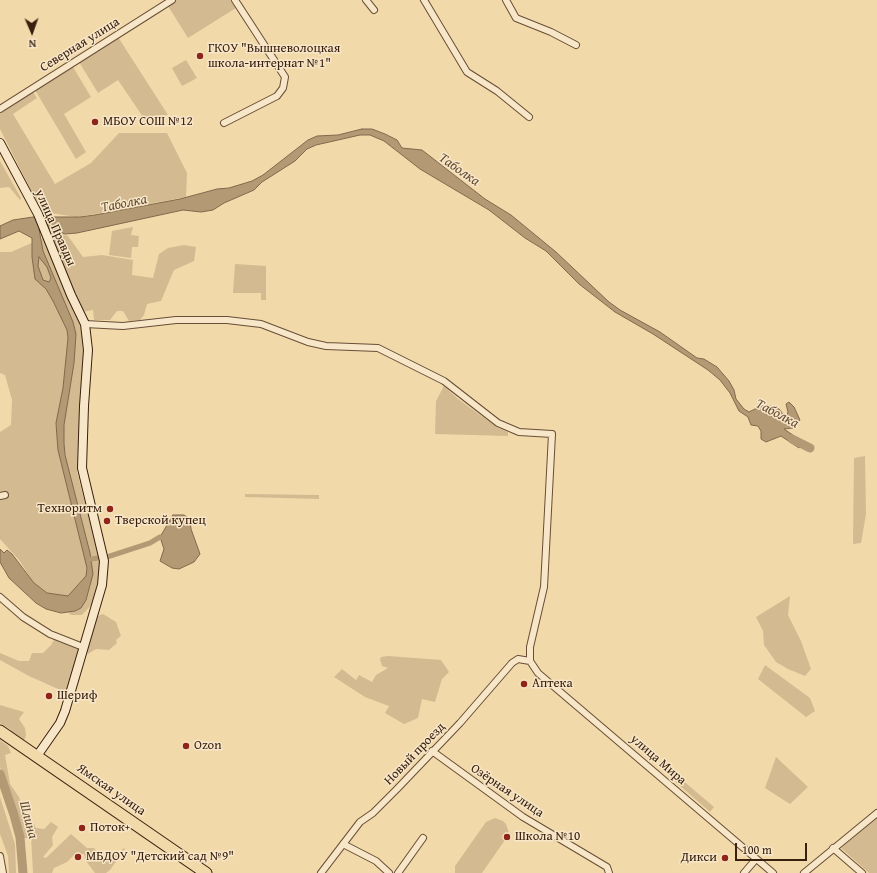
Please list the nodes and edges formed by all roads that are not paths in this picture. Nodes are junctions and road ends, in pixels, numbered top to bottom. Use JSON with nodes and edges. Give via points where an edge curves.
{"nodes":[{"id":1,"x":172,"y":0,"type":"edge"},
{"id":2,"x":235,"y":0,"type":"edge"},
{"id":3,"x":366,"y":0,"type":"edge"},
{"id":4,"x":424,"y":0,"type":"edge"},
{"id":5,"x":506,"y":0,"type":"edge"},
{"id":6,"x":374,"y":10,"type":"dead end"},
{"id":7,"x":576,"y":45,"type":"dead end"},
{"id":8,"x":0,"y":109,"type":"edge"},
{"id":9,"x":529,"y":117,"type":"dead end"},
{"id":10,"x":224,"y":123,"type":"dead end"},
{"id":11,"x":0,"y":143,"type":"edge"},
{"id":12,"x":85,"y":324,"type":"junction"},
{"id":13,"x":0,"y":597,"type":"edge"},
{"id":14,"x":83,"y":647,"type":"junction"},
{"id":15,"x":530,"y":661,"type":"junction"},
{"id":16,"x":0,"y":731,"type":"edge"},
{"id":17,"x":432,"y":751,"type":"junction"},
{"id":18,"x":37,"y":756,"type":"junction"},
{"id":19,"x":877,"y":813,"type":"edge"},
{"id":20,"x":423,"y":838,"type":"dead end"},
{"id":21,"x":343,"y":844,"type":"junction"},
{"id":22,"x":833,"y":848,"type":"junction"},
{"id":23,"x":0,"y":856,"type":"edge"},
{"id":24,"x":0,"y":859,"type":"edge"},
{"id":25,"x":756,"y":859,"type":"junction"},
{"id":26,"x":3,"y":873,"type":"edge"},
{"id":27,"x":206,"y":873,"type":"edge"},
{"id":28,"x":320,"y":873,"type":"edge"},
{"id":29,"x":389,"y":873,"type":"edge"},
{"id":30,"x":398,"y":873,"type":"edge"},
{"id":31,"x":609,"y":873,"type":"edge"},
{"id":32,"x":744,"y":873,"type":"edge"},
{"id":33,"x":773,"y":873,"type":"edge"},
{"id":34,"x":804,"y":873,"type":"edge"},
{"id":35,"x":862,"y":873,"type":"edge"}],
"edges":[{"from":1,"to":8,"type":"street","name":"Северная улица"},
{"from":2,"to":10,"type":"street","via":[[285,77],[283,88],[277,96]]},
{"from":3,"to":6,"type":"street"},
{"from":4,"to":9,"type":"street","via":[[467,72],[497,91]]},
{"from":5,"to":7,"type":"street","via":[[516,18]]},
{"from":11,"to":12,"type":"street","name":"улица Правды","via":[[38,214]]},
{"from":12,"to":14,"type":"street","name":"улица Правды","via":[[88,350],[82,468],[103,551],[104,574]]},
{"from":12,"to":15,"type":"street","via":[[123,326],[176,320],[228,320],[261,324],[326,346],[378,348],[444,381],[498,423],[519,432],[552,434],[544,587],[530,647]]},
{"from":13,"to":14,"type":"street","via":[[23,617],[50,634]]},
{"from":14,"to":18,"type":"street","name":"улица Правды","via":[[60,723]]},
{"from":15,"to":17,"type":"street","name":"Новый проезд","via":[[518,659],[512,664]]},
{"from":15,"to":25,"type":"street","name":"улица Мира","via":[[538,673]]},
{"from":16,"to":18,"type":"highway","name":"Ямская улица"},
{"from":17,"to":21,"type":"street","name":"Новый проезд","via":[[373,813],[360,822]]},
{"from":17,"to":31,"type":"street","name":"Озёрная улица","via":[[523,817],[607,867]]},
{"from":18,"to":27,"type":"highway","name":"Ямская улица"},
{"from":19,"to":22,"type":"street"},
{"from":20,"to":30,"type":"street"},
{"from":21,"to":28,"type":"street","name":"Новый проезд"},
{"from":21,"to":29,"type":"street","via":[[376,861]]},
{"from":22,"to":34,"type":"street"},
{"from":22,"to":35,"type":"street"},
{"from":23,"to":24,"type":"street"},
{"from":24,"to":26,"type":"street"},
{"from":25,"to":32,"type":"street"},
{"from":25,"to":33,"type":"street","name":"улица Мира"}]}
